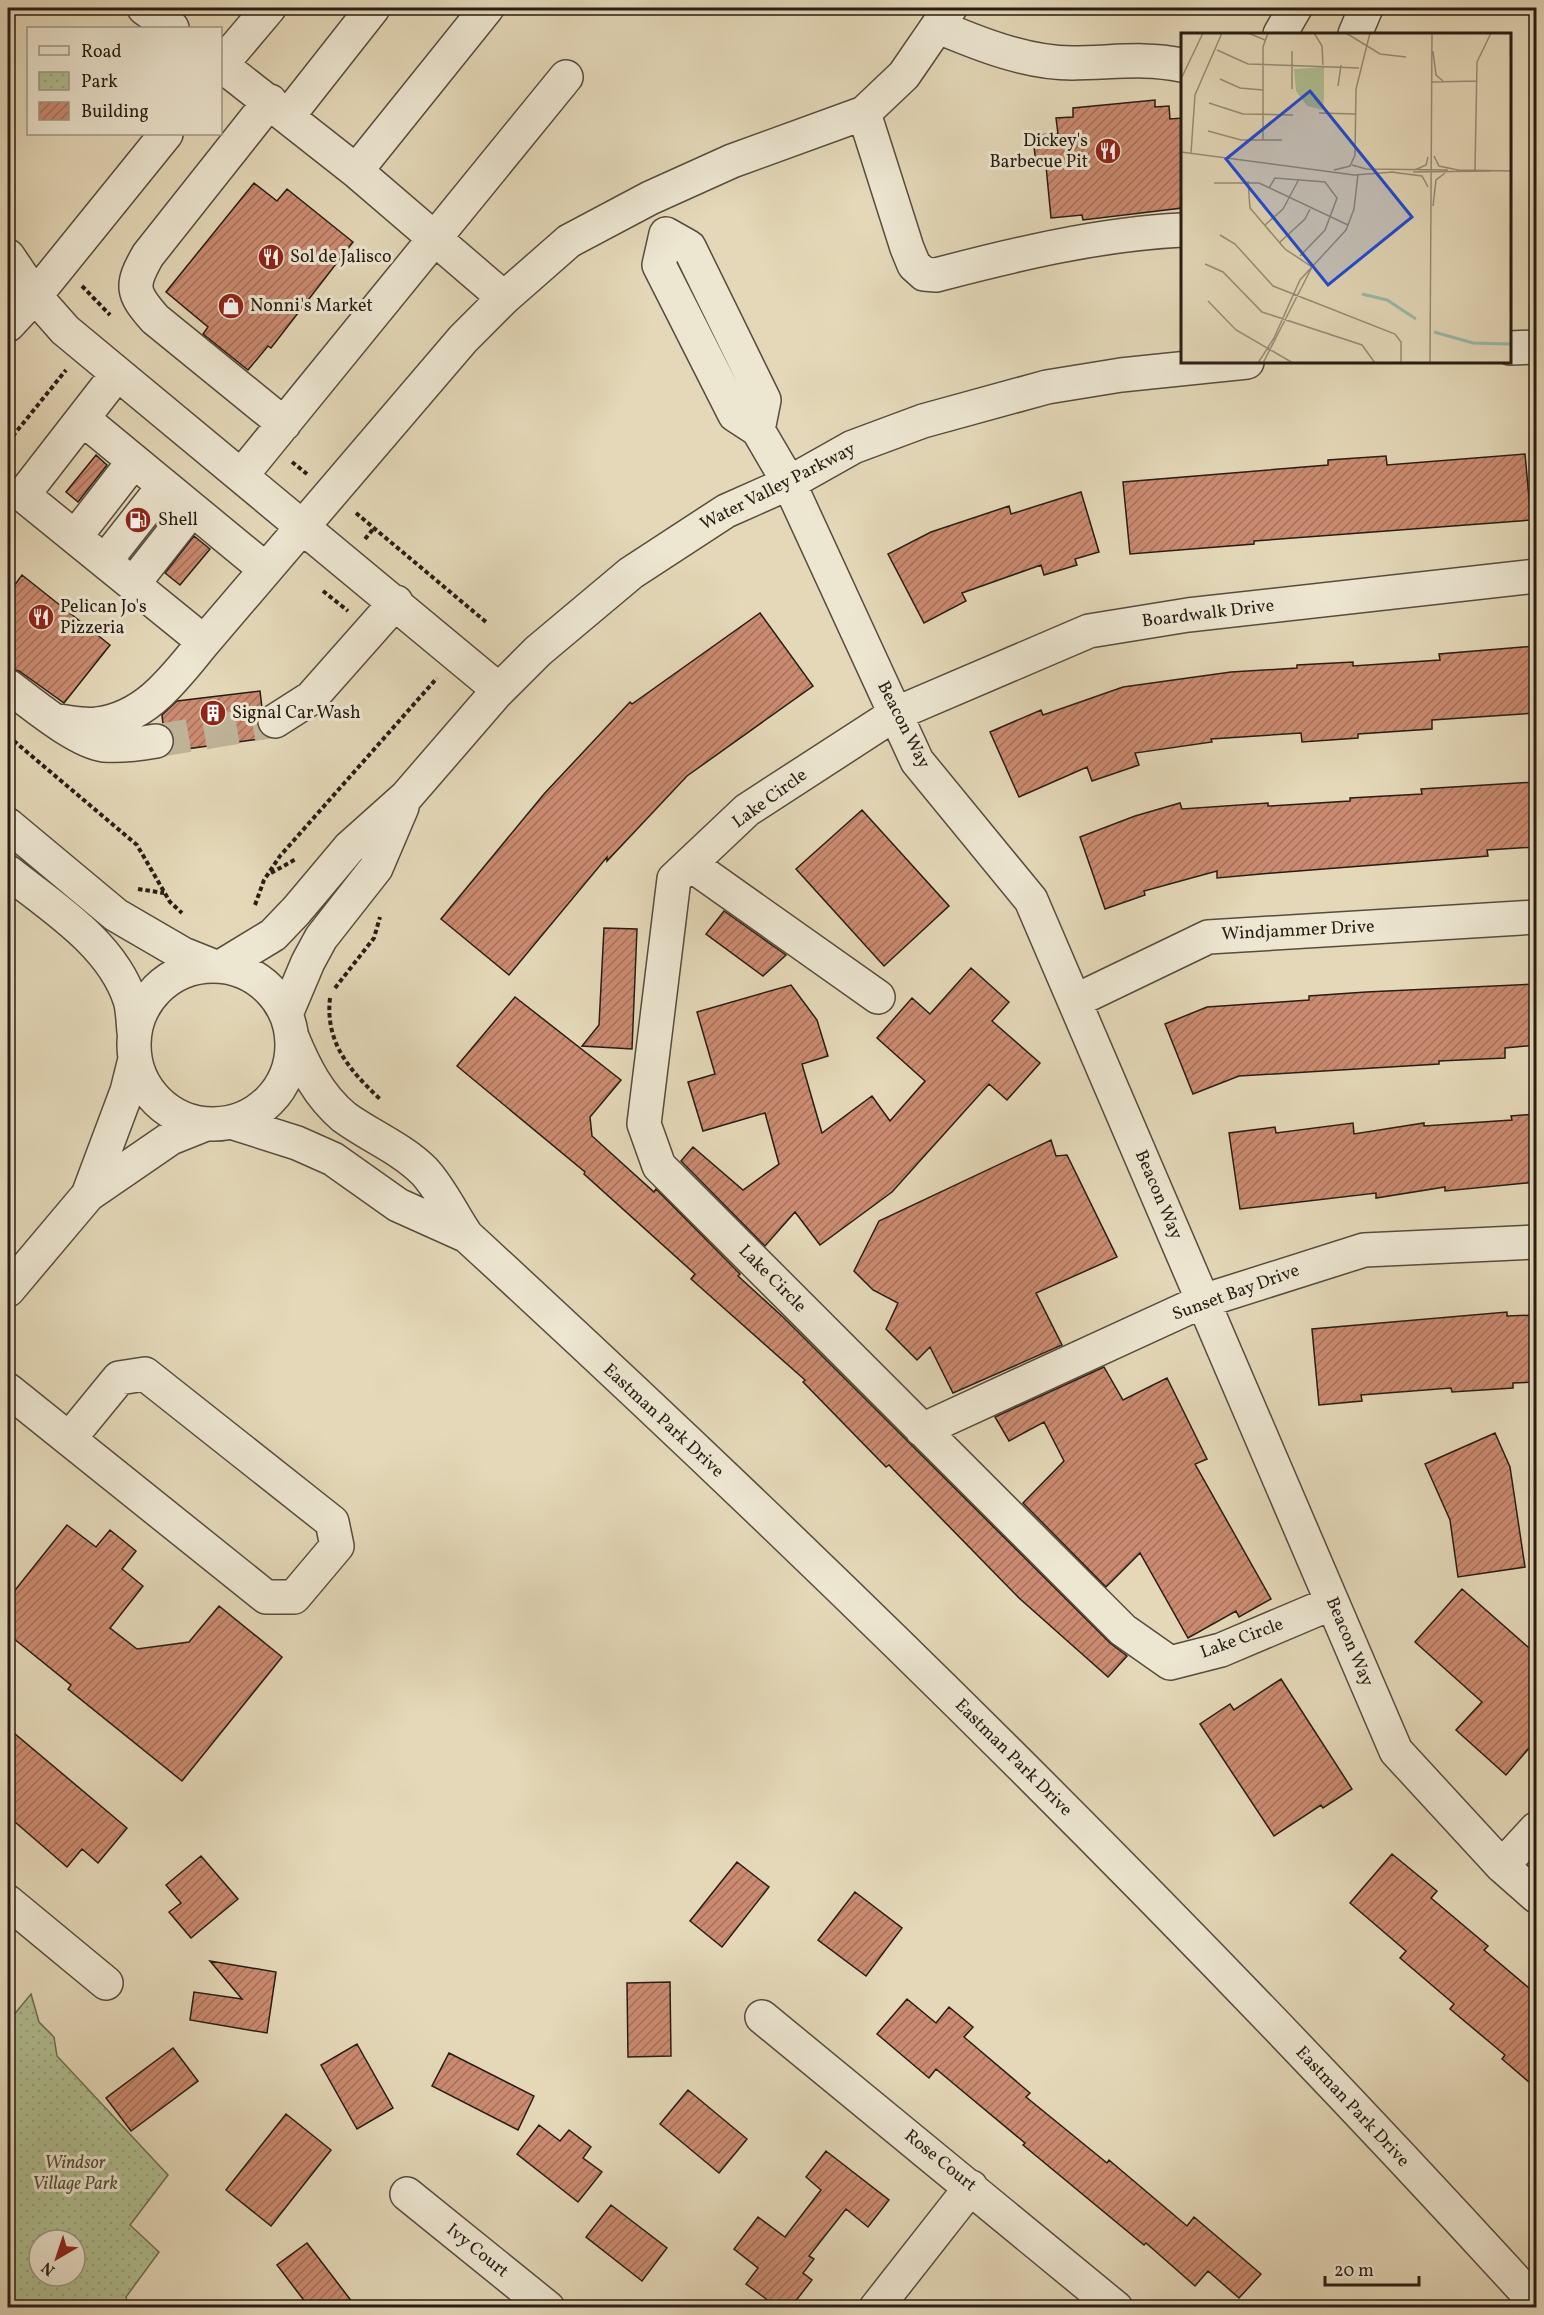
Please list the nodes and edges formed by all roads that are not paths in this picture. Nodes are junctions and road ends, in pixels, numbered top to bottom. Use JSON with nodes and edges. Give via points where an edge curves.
{"nodes":[{"id":1,"x":144,"y":8,"type":"edge"},
{"id":2,"x":374,"y":8,"type":"edge"},
{"id":3,"x":487,"y":8,"type":"edge"},
{"id":4,"x":1295,"y":8,"type":"edge"},
{"id":5,"x":1366,"y":8,"type":"edge"},
{"id":6,"x":254,"y":12,"type":"edge"},
{"id":7,"x":944,"y":17,"type":"edge"},
{"id":8,"x":171,"y":27,"type":"edge"},
{"id":9,"x":1281,"y":33,"type":"edge"},
{"id":10,"x":1355,"y":33,"type":"edge"},
{"id":11,"x":222,"y":63,"type":"edge"},
{"id":12,"x":1181,"y":64,"type":"edge"},
{"id":13,"x":222,"y":66,"type":"edge"},
{"id":14,"x":566,"y":77,"type":"dead end"},
{"id":15,"x":279,"y":109,"type":"junction"},
{"id":16,"x":864,"y":113,"type":"junction"},
{"id":17,"x":165,"y":135,"type":"edge"},
{"id":18,"x":356,"y":171,"type":"junction"},
{"id":19,"x":650,"y":198,"type":"junction"},
{"id":20,"x":1181,"y":230,"type":"edge"},
{"id":21,"x":435,"y":238,"type":"junction"},
{"id":22,"x":8,"y":256,"type":"edge"},
{"id":23,"x":35,"y":296,"type":"junction"},
{"id":24,"x":504,"y":298,"type":"junction"},
{"id":25,"x":8,"y":325,"type":"edge"},
{"id":26,"x":1536,"y":347,"type":"edge"},
{"id":27,"x":1511,"y":348,"type":"edge"},
{"id":28,"x":1237,"y":363,"type":"edge"},
{"id":29,"x":117,"y":374,"type":"junction"},
{"id":30,"x":82,"y":419,"type":"junction"},
{"id":31,"x":284,"y":424,"type":"junction"},
{"id":32,"x":134,"y":461,"type":"junction"},
{"id":33,"x":242,"y":476,"type":"junction"},
{"id":34,"x":789,"y":483,"type":"junction"},
{"id":35,"x":164,"y":486,"type":"junction"},
{"id":36,"x":15,"y":500,"type":"edge"},
{"id":37,"x":192,"y":509,"type":"junction"},
{"id":38,"x":303,"y":527,"type":"junction"},
{"id":39,"x":75,"y":537,"type":"junction"},
{"id":40,"x":105,"y":561,"type":"junction"},
{"id":41,"x":265,"y":569,"type":"junction"},
{"id":42,"x":1536,"y":576,"type":"edge"},
{"id":43,"x":132,"y":584,"type":"junction"},
{"id":44,"x":396,"y":602,"type":"junction"},
{"id":45,"x":204,"y":642,"type":"junction"},
{"id":46,"x":8,"y":686,"type":"edge"},
{"id":47,"x":499,"y":690,"type":"junction"},
{"id":48,"x":895,"y":714,"type":"junction"},
{"id":49,"x":56,"y":721,"type":"junction"},
{"id":50,"x":275,"y":721,"type":"tunnel mouth"},
{"id":51,"x":156,"y":741,"type":"tunnel mouth"},
{"id":52,"x":406,"y":798,"type":"junction"},
{"id":53,"x":8,"y":825,"type":"edge"},
{"id":54,"x":690,"y":864,"type":"junction"},
{"id":55,"x":8,"y":872,"type":"edge"},
{"id":56,"x":1536,"y":917,"type":"edge"},
{"id":57,"x":218,"y":966,"type":"junction"},
{"id":58,"x":878,"y":998,"type":"dead end"},
{"id":59,"x":1075,"y":1001,"type":"junction"},
{"id":60,"x":289,"y":1025,"type":"junction"},
{"id":61,"x":134,"y":1045,"type":"junction"},
{"id":62,"x":218,"y":1123,"type":"junction"},
{"id":63,"x":88,"y":1195,"type":"junction"},
{"id":64,"x":467,"y":1236,"type":"junction"},
{"id":65,"x":1536,"y":1242,"type":"edge"},
{"id":66,"x":11,"y":1278,"type":"edge"},
{"id":67,"x":1203,"y":1301,"type":"junction"},
{"id":68,"x":8,"y":1390,"type":"edge"},
{"id":69,"x":921,"y":1430,"type":"junction"},
{"id":70,"x":69,"y":1439,"type":"junction"},
{"id":71,"x":1332,"y":1604,"type":"junction"},
{"id":72,"x":1536,"y":1829,"type":"edge"},
{"id":73,"x":1502,"y":1866,"type":"junction"},
{"id":74,"x":1536,"y":1896,"type":"edge"},
{"id":75,"x":8,"y":1902,"type":"edge"},
{"id":76,"x":106,"y":1983,"type":"dead end"},
{"id":77,"x":762,"y":2017,"type":"dead end"},
{"id":78,"x":971,"y":2187,"type":"junction"},
{"id":79,"x":407,"y":2194,"type":"dead end"},
{"id":80,"x":1536,"y":2303,"type":"edge"},
{"id":81,"x":548,"y":2307,"type":"edge"},
{"id":82,"x":876,"y":2307,"type":"edge"},
{"id":83,"x":1116,"y":2307,"type":"edge"}],
"edges":[{"from":1,"to":8,"type":"street"},
{"from":2,"to":15,"type":"street"},
{"from":3,"to":18,"type":"street"},
{"from":4,"to":9,"type":"street"},
{"from":5,"to":10,"type":"street"},
{"from":6,"to":11,"type":"street"},
{"from":7,"to":12,"type":"street","via":[[1022,56],[1071,63],[1154,59]]},
{"from":7,"to":16,"type":"street","via":[[904,75]]},
{"from":13,"to":15,"type":"street"},
{"from":14,"to":21,"type":"street"},
{"from":15,"to":18,"type":"street"},
{"from":15,"to":31,"type":"street","via":[[148,255],[138,272],[136,286],[138,301],[155,320]]},
{"from":16,"to":19,"type":"street","via":[[732,161]]},
{"from":16,"to":20,"type":"street","via":[[907,248],[914,265],[924,274],[936,275],[1008,256],[1152,231]]},
{"from":17,"to":23,"type":"street"},
{"from":18,"to":21,"type":"street"},
{"from":19,"to":24,"type":"street","via":[[569,241]]},
{"from":19,"to":34,"type":"street","name":"Beacon Way","via":[[666,234],[689,247],[764,400],[758,430]]},
{"from":21,"to":24,"type":"street"},
{"from":21,"to":31,"type":"street"},
{"from":22,"to":23,"type":"street"},
{"from":23,"to":25,"type":"street"},
{"from":23,"to":29,"type":"street","via":[[65,330]]},
{"from":24,"to":38,"type":"street","via":[[464,339]]},
{"from":26,"to":27,"type":"street"},
{"from":28,"to":34,"type":"street","name":"Water Valley Parkway","via":[[1047,387],[922,421],[853,447]]},
{"from":29,"to":30,"type":"street"},
{"from":29,"to":33,"type":"street"},
{"from":30,"to":32,"type":"street"},
{"from":30,"to":36,"type":"street"},
{"from":31,"to":33,"type":"street"},
{"from":32,"to":35,"type":"street"},
{"from":32,"to":39,"type":"street"},
{"from":33,"to":38,"type":"street"},
{"from":34,"to":47,"type":"street","name":"Water Valley Parkway","via":[[726,511],[631,573],[538,651]]},
{"from":34,"to":48,"type":"street","name":"Beacon Way"},
{"from":35,"to":37,"type":"street"},
{"from":35,"to":40,"type":"street"},
{"from":36,"to":39,"type":"street"},
{"from":37,"to":41,"type":"street"},
{"from":37,"to":43,"type":"street"},
{"from":38,"to":41,"type":"street"},
{"from":38,"to":44,"type":"street"},
{"from":39,"to":40,"type":"street"},
{"from":40,"to":43,"type":"street"},
{"from":41,"to":45,"type":"street"},
{"from":42,"to":48,"type":"street","name":"Boardwalk Drive","via":[[1188,615],[1089,631]]},
{"from":43,"to":45,"type":"street"},
{"from":44,"to":47,"type":"street"},
{"from":44,"to":50,"type":"street","via":[[310,698]]},
{"from":45,"to":49,"type":"street","via":[[155,698],[130,716],[96,724]]},
{"from":46,"to":49,"type":"street"},
{"from":47,"to":52,"type":"street","name":"Water Valley Parkway"},
{"from":48,"to":54,"type":"street","name":"Lake Circle","via":[[747,810]]},
{"from":48,"to":59,"type":"street","name":"Beacon Way","via":[[917,761],[1031,900]]},
{"from":49,"to":51,"type":"street","via":[[101,745]]},
{"from":52,"to":57,"type":"street","name":"Water Valley Parkway","via":[[349,848],[273,935]]},
{"from":52,"to":60,"type":"street","name":"Water Valley Parkway","via":[[376,868],[321,938],[308,962]]},
{"from":53,"to":57,"type":"street","via":[[116,915],[183,954]]},
{"from":54,"to":58,"type":"street"},
{"from":54,"to":69,"type":"street","name":"Lake Circle","via":[[674,879],[644,1124],[659,1166]]},
{"from":55,"to":61,"type":"street","via":[[87,937],[115,968],[130,1001]]},
{"from":56,"to":59,"type":"street","name":"Windjammer Drive","via":[[1208,937]]},
{"from":57,"to":60,"type":"street","via":[[249,974],[271,991]]},
{"from":57,"to":61,"type":"street","via":[[191,969],[153,992],[141,1011]]},
{"from":59,"to":67,"type":"street","name":"Beacon Way"},
{"from":60,"to":62,"type":"street","via":[[291,1060],[270,1100],[252,1114]]},
{"from":60,"to":64,"type":"street","name":"Eastman Park Drive","via":[[304,1067],[327,1100],[425,1173]]},
{"from":61,"to":62,"type":"street","via":[[143,1083],[159,1103],[181,1118]]},
{"from":61,"to":63,"type":"street","via":[[127,1091]]},
{"from":62,"to":63,"type":"street","via":[[171,1138]]},
{"from":62,"to":64,"type":"street","name":"Eastman Park Drive","via":[[297,1143],[333,1159],[399,1205]]},
{"from":63,"to":66,"type":"street"},
{"from":64,"to":80,"type":"street","name":"Eastman Park Drive","via":[[989,1733],[1194,1939]]},
{"from":65,"to":67,"type":"street","name":"Sunset Bay Drive","via":[[1364,1250]]},
{"from":67,"to":69,"type":"street","name":"Sunset Bay Drive"},
{"from":67,"to":71,"type":"street","name":"Beacon Way"},
{"from":68,"to":70,"type":"street"},
{"from":69,"to":71,"type":"street","name":"Lake Circle","via":[[1124,1630],[1170,1662],[1221,1650]]},
{"from":70,"to":70,"type":"street","via":[[267,1597],[294,1597],[337,1546],[332,1522],[145,1374],[119,1378]]},
{"from":71,"to":73,"type":"street","name":"Beacon Way","via":[[1396,1751]]},
{"from":72,"to":73,"type":"street"},
{"from":73,"to":74,"type":"street","name":"Beacon Way"},
{"from":75,"to":76,"type":"street"},
{"from":77,"to":78,"type":"street","name":"Rose Court"},
{"from":78,"to":82,"type":"street"},
{"from":78,"to":83,"type":"street","name":"Rose Court"},
{"from":79,"to":81,"type":"street","name":"Ivy Court"}]}
